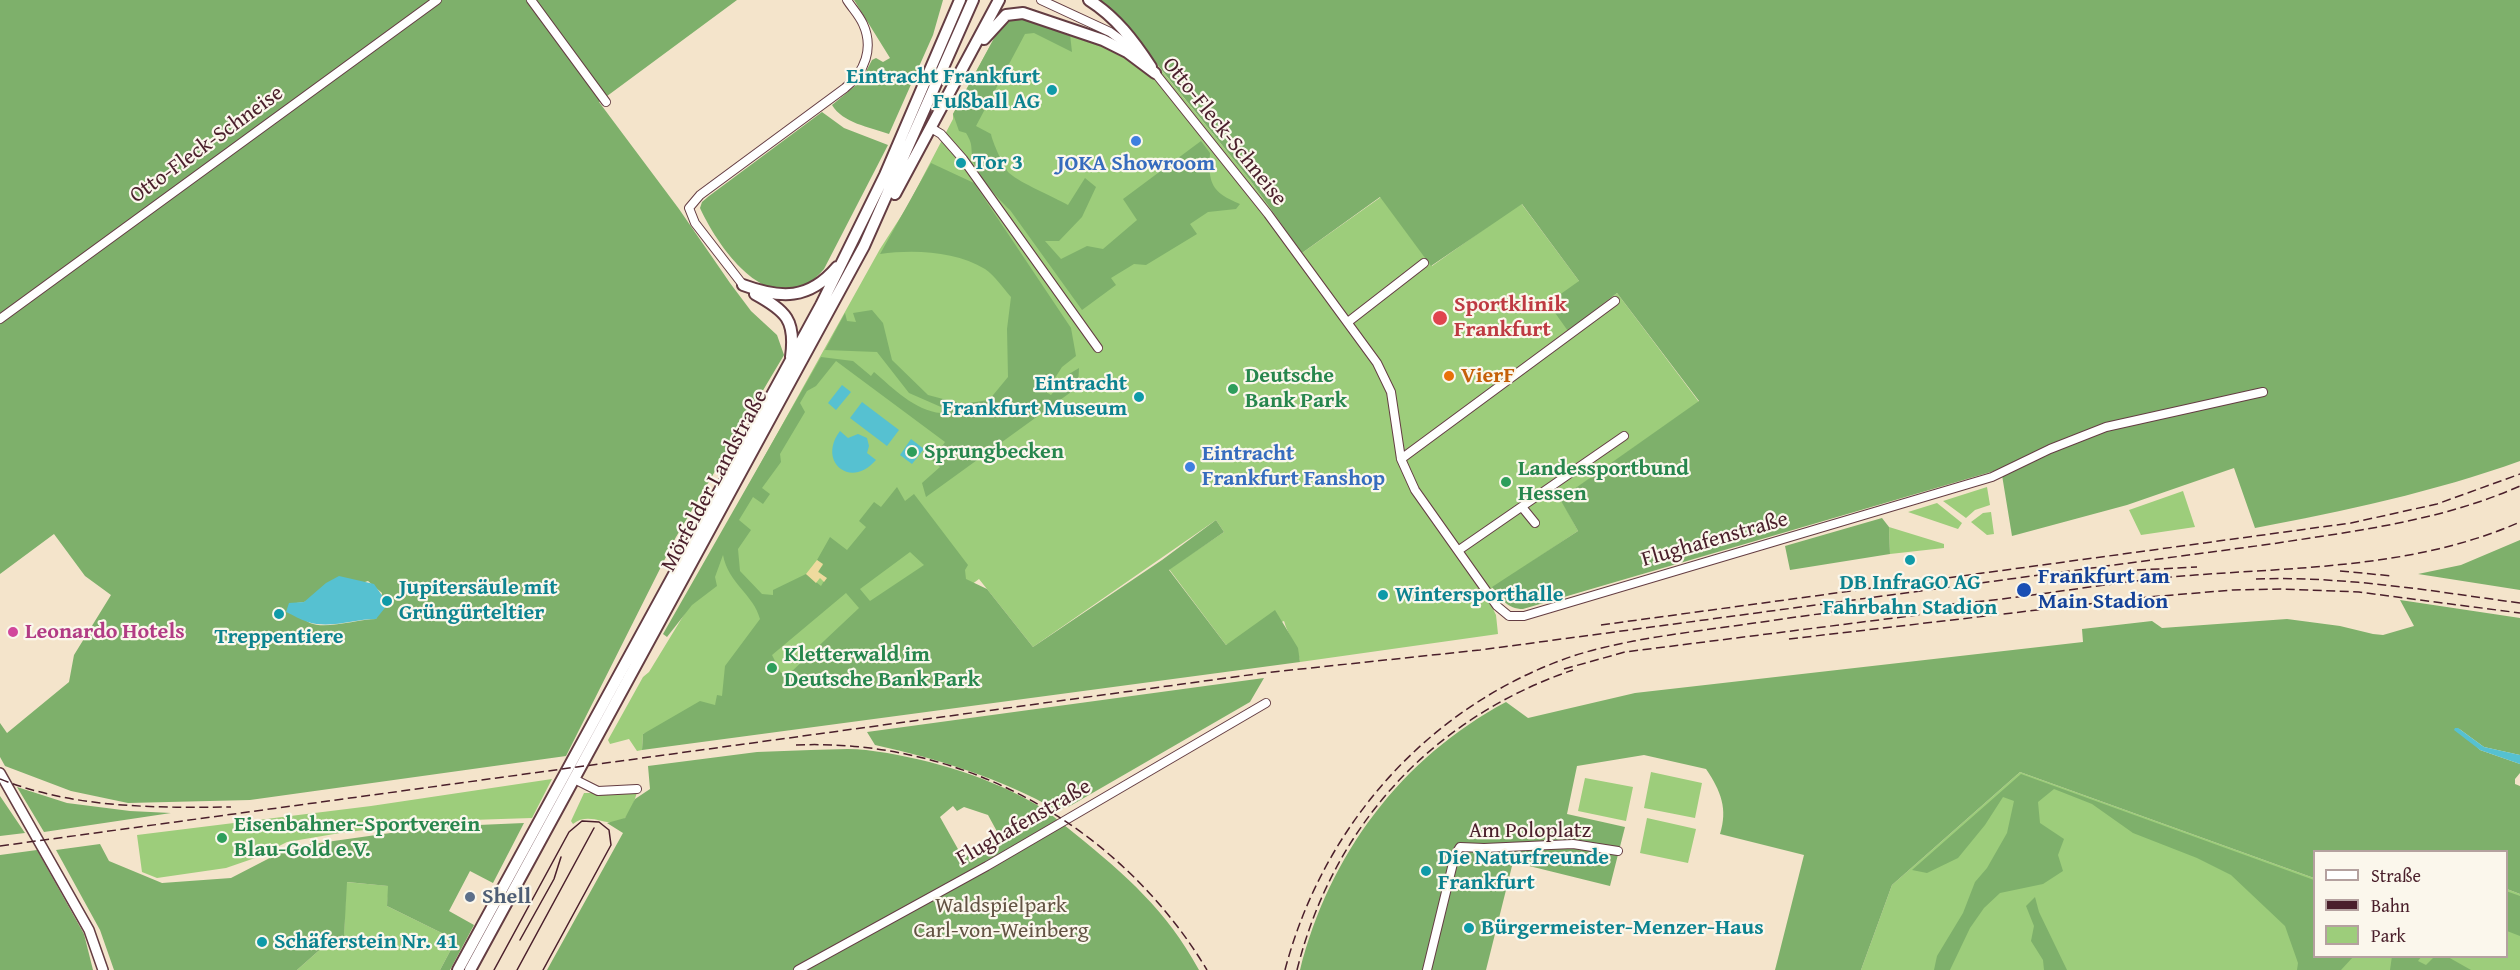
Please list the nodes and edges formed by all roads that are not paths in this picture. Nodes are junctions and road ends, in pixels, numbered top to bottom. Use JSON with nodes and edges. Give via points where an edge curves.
{"nodes":[{"id":1,"x":437,"y":0,"type":"edge"},
{"id":2,"x":531,"y":0,"type":"edge"},
{"id":3,"x":847,"y":0,"type":"edge"},
{"id":4,"x":958,"y":0,"type":"edge"},
{"id":5,"x":973,"y":0,"type":"edge"},
{"id":6,"x":999,"y":0,"type":"edge"},
{"id":7,"x":1041,"y":0,"type":"edge"},
{"id":8,"x":1089,"y":0,"type":"edge"},
{"id":9,"x":972,"y":53,"type":"junction"},
{"id":10,"x":1155,"y":73,"type":"junction"},
{"id":11,"x":606,"y":102,"type":"dead end"},
{"id":12,"x":931,"y":128,"type":"junction"},
{"id":13,"x":864,"y":246,"type":"junction"},
{"id":14,"x":845,"y":258,"type":"junction"},
{"id":15,"x":1424,"y":263,"type":"dead end"},
{"id":16,"x":743,"y":285,"type":"junction"},
{"id":17,"x":1615,"y":301,"type":"dead end"},
{"id":18,"x":0,"y":319,"type":"edge"},
{"id":19,"x":1348,"y":322,"type":"junction"},
{"id":20,"x":1098,"y":348,"type":"dead end"},
{"id":21,"x":789,"y":364,"type":"junction"},
{"id":22,"x":2263,"y":392,"type":"dead end"},
{"id":23,"x":1624,"y":436,"type":"dead end"},
{"id":24,"x":1401,"y":459,"type":"junction"},
{"id":25,"x":1522,"y":507,"type":"junction"},
{"id":26,"x":1535,"y":523,"type":"dead end"},
{"id":27,"x":1459,"y":550,"type":"junction"},
{"id":28,"x":1505,"y":614,"type":"joint"},
{"id":29,"x":1266,"y":703,"type":"dead end"},
{"id":30,"x":0,"y":773,"type":"edge"},
{"id":31,"x":574,"y":779,"type":"junction"},
{"id":32,"x":637,"y":789,"type":"dead end"},
{"id":33,"x":1618,"y":851,"type":"dead end"},
{"id":34,"x":102,"y":970,"type":"edge"},
{"id":35,"x":458,"y":970,"type":"edge"},
{"id":36,"x":470,"y":970,"type":"edge"},
{"id":37,"x":798,"y":970,"type":"edge"},
{"id":38,"x":1427,"y":970,"type":"edge"}],
"edges":[{"from":1,"to":18,"type":"street","name":"Otto-Fleck-Schneise"},
{"from":2,"to":11,"type":"street"},
{"from":3,"to":16,"type":"street","via":[[866,32],[868,52],[859,75],[700,195],[689,208],[695,224]]},
{"from":4,"to":14,"type":"highway","name":"Mörfelder Landstraße","via":[[885,175]]},
{"from":5,"to":13,"type":"highway","name":"Mörfelder Landstraße"},
{"from":6,"to":9,"type":"highway"},
{"from":7,"to":10,"type":"street","name":"Otto-Fleck-Schneise","via":[[1122,39]]},
{"from":8,"to":10,"type":"highway","via":[[1124,29]]},
{"from":9,"to":10,"type":"highway","via":[[999,21],[1018,12],[1103,40]]},
{"from":9,"to":12,"type":"highway"},
{"from":10,"to":19,"type":"street","name":"Otto-Fleck-Schneise"},
{"from":12,"to":13,"type":"highway"},
{"from":12,"to":20,"type":"street","via":[[963,159]]},
{"from":13,"to":31,"type":"highway","name":"Mörfelder Landstraße"},
{"from":14,"to":16,"type":"highway","via":[[818,285],[802,292],[774,295]]},
{"from":14,"to":21,"type":"highway","name":"Mörfelder Landstraße"},
{"from":15,"to":19,"type":"street"},
{"from":16,"to":21,"type":"highway","via":[[778,307],[788,319],[793,337]]},
{"from":17,"to":24,"type":"street"},
{"from":19,"to":24,"type":"street","name":"Otto-Fleck-Schneise","via":[[1377,363],[1391,392]]},
{"from":21,"to":35,"type":"highway","name":"Mörfelder Landstraße"},
{"from":22,"to":28,"type":"street","name":"Flughafenstraße","via":[[2106,428],[1992,477],[1524,616]]},
{"from":23,"to":25,"type":"street"},
{"from":24,"to":27,"type":"street","name":"Otto-Fleck-Schneise","via":[[1415,490]]},
{"from":25,"to":26,"type":"street"},
{"from":25,"to":27,"type":"street"},
{"from":27,"to":28,"type":"street","name":"Otto-Fleck-Schneise"},
{"from":29,"to":37,"type":"street","name":"Flughafenstraße","via":[[987,866]]},
{"from":30,"to":34,"type":"main road","via":[[89,930]]},
{"from":31,"to":32,"type":"street","via":[[598,791]]},
{"from":31,"to":36,"type":"highway","name":"Mörfelder Landstraße"},
{"from":33,"to":38,"type":"street","name":"Am Poloplatz","via":[[1573,844],[1460,847]]}]}
